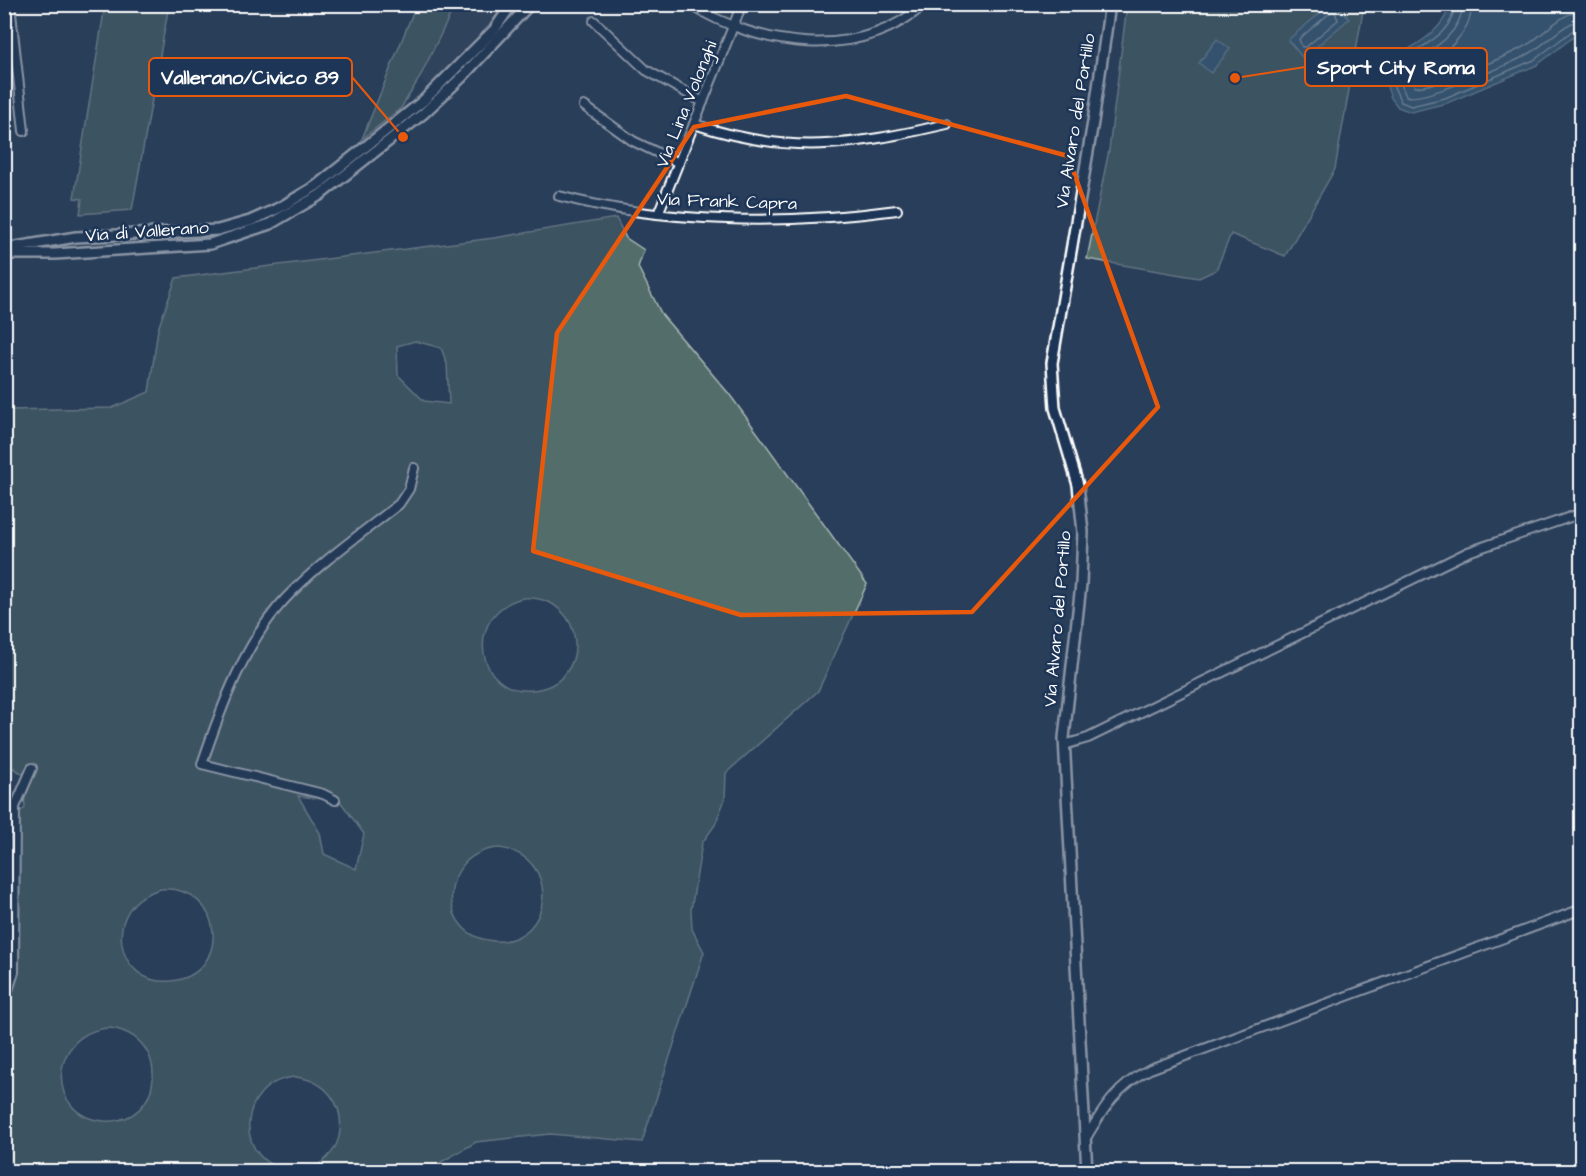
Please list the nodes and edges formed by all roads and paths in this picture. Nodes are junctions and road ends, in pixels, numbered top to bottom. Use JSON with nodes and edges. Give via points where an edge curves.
{"nodes":[{"id":1,"x":10,"y":4,"type":"edge"},
{"id":2,"x":512,"y":4,"type":"edge"},
{"id":3,"x":530,"y":4,"type":"edge"},
{"id":4,"x":689,"y":4,"type":"edge"},
{"id":5,"x":742,"y":4,"type":"edge"},
{"id":6,"x":925,"y":4,"type":"edge"},
{"id":7,"x":1110,"y":4,"type":"edge"},
{"id":8,"x":594,"y":21,"type":"dead end"},
{"id":9,"x":733,"y":28,"type":"junction"},
{"id":10,"x":703,"y":102,"type":"junction"},
{"id":11,"x":584,"y":106,"type":"dead end"},
{"id":12,"x":694,"y":124,"type":"junction"},
{"id":13,"x":947,"y":124,"type":"dead end"},
{"id":14,"x":24,"y":132,"type":"dead end"},
{"id":15,"x":679,"y":163,"type":"junction"},
{"id":16,"x":558,"y":196,"type":"dead end"},
{"id":17,"x":897,"y":210,"type":"dead end"},
{"id":18,"x":658,"y":214,"type":"junction"},
{"id":19,"x":4,"y":249,"type":"edge"},
{"id":20,"x":4,"y":254,"type":"edge"},
{"id":21,"x":414,"y":468,"type":"dead end"},
{"id":22,"x":1581,"y":513,"type":"edge"},
{"id":23,"x":1064,"y":745,"type":"junction"},
{"id":24,"x":32,"y":768,"type":"dead end"},
{"id":25,"x":335,"y":800,"type":"dead end"},
{"id":26,"x":4,"y":801,"type":"edge"},
{"id":27,"x":15,"y":807,"type":"junction"},
{"id":28,"x":1581,"y":909,"type":"edge"},
{"id":29,"x":4,"y":1003,"type":"edge"},
{"id":30,"x":1086,"y":1138,"type":"junction"},
{"id":31,"x":1087,"y":1172,"type":"edge"}],
"edges":[{"from":1,"to":14,"type":"street"},
{"from":2,"to":19,"type":"street","name":"Via di Vallerano","via":[[494,30],[416,107],[316,186],[273,211],[218,230],[55,239]]},
{"from":3,"to":20,"type":"street","name":"Via di Vallerano","via":[[432,106],[315,199],[270,224],[210,244]]},
{"from":4,"to":9,"type":"street"},
{"from":5,"to":9,"type":"street","name":"Via Lina Volonghi"},
{"from":6,"to":9,"type":"street","via":[[888,27],[841,41],[785,41]]},
{"from":7,"to":23,"type":"street","name":"Via Alvaro del Portillo","via":[[1052,363],[1055,408],[1078,485],[1083,532]]},
{"from":8,"to":10,"type":"street","via":[[646,70]]},
{"from":9,"to":10,"type":"street","name":"Via Lina Volonghi"},
{"from":10,"to":12,"type":"street","name":"Via Lina Volonghi"},
{"from":11,"to":15,"type":"street","via":[[633,141]]},
{"from":12,"to":13,"type":"street","via":[[756,141],[817,146],[871,141]]},
{"from":12,"to":15,"type":"street","name":"Via Lina Volonghi"},
{"from":15,"to":18,"type":"street","name":"Via Lina Volonghi"},
{"from":16,"to":18,"type":"street","name":"Via Frank Capra","via":[[618,210]]},
{"from":17,"to":18,"type":"street","name":"Via Frank Capra","via":[[784,218]]},
{"from":21,"to":25,"type":"street","via":[[409,489],[399,504],[308,576],[267,621],[224,700],[202,764]]},
{"from":22,"to":23,"type":"street","via":[[1468,552],[1088,738]]},
{"from":23,"to":30,"type":"street","name":"Via Alvaro del Portillo"},
{"from":24,"to":27,"type":"street"},
{"from":26,"to":27,"type":"street"},
{"from":27,"to":29,"type":"street","via":[[14,972]]},
{"from":28,"to":30,"type":"street","via":[[1150,1069],[1116,1092]]},
{"from":30,"to":31,"type":"street","name":"Via Alvaro del Portillo"}]}
